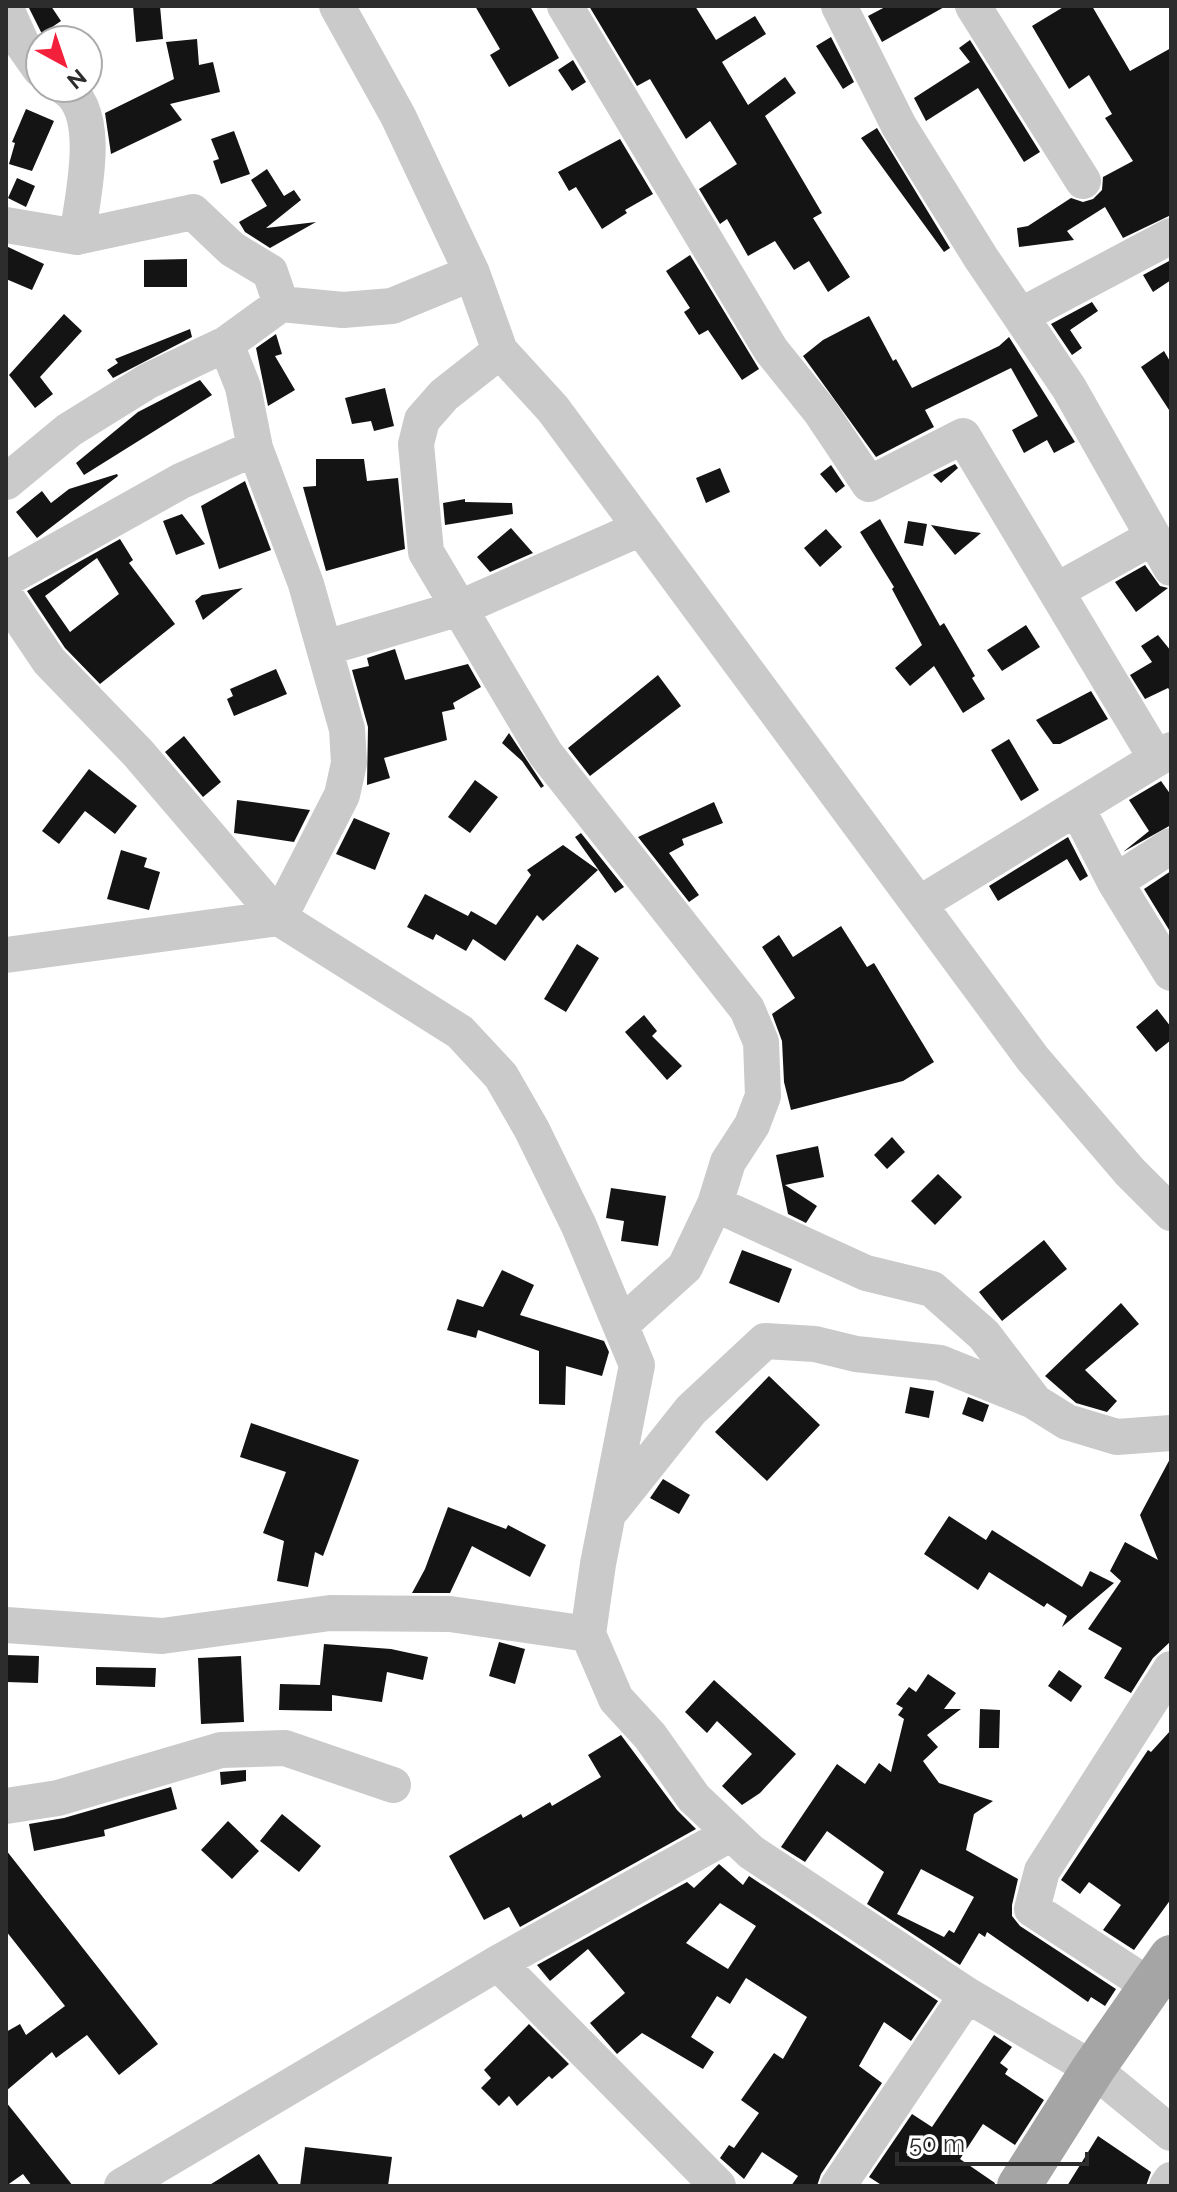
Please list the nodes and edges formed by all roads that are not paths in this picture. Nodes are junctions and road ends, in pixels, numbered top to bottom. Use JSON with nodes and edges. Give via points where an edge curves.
{"nodes":[{"id":1,"x":337,"y":6,"type":"edge"},
{"id":2,"x":565,"y":6,"type":"edge"},
{"id":3,"x":839,"y":6,"type":"edge"},
{"id":4,"x":973,"y":6,"type":"edge"},
{"id":5,"x":6,"y":9,"type":"edge"},
{"id":6,"x":24,"y":46,"type":"edge"},
{"id":7,"x":80,"y":104,"type":"edge"},
{"id":8,"x":1083,"y":181,"type":"dead end"},
{"id":9,"x":6,"y":225,"type":"edge"},
{"id":10,"x":1171,"y":236,"type":"edge"},
{"id":11,"x":77,"y":237,"type":"junction"},
{"id":12,"x":472,"y":273,"type":"junction"},
{"id":13,"x":281,"y":304,"type":"junction"},
{"id":14,"x":1022,"y":315,"type":"junction"},
{"id":15,"x":226,"y":344,"type":"junction"},
{"id":16,"x":500,"y":351,"type":"junction"},
{"id":17,"x":255,"y":448,"type":"junction"},
{"id":18,"x":6,"y":482,"type":"edge"},
{"id":19,"x":641,"y":528,"type":"junction"},
{"id":20,"x":1162,"y":552,"type":"edge"},
{"id":21,"x":6,"y":579,"type":"edge"},
{"id":22,"x":1058,"y":590,"type":"junction"},
{"id":23,"x":6,"y":597,"type":"edge"},
{"id":24,"x":460,"y":608,"type":"junction"},
{"id":25,"x":325,"y":648,"type":"junction"},
{"id":26,"x":1163,"y":754,"type":"edge"},
{"id":27,"x":1077,"y":808,"type":"junction"},
{"id":28,"x":1171,"y":846,"type":"edge"},
{"id":29,"x":1115,"y":882,"type":"junction"},
{"id":30,"x":919,"y":904,"type":"junction"},
{"id":31,"x":279,"y":918,"type":"junction"},
{"id":32,"x":6,"y":955,"type":"edge"},
{"id":33,"x":1171,"y":973,"type":"edge"},
{"id":34,"x":715,"y":1204,"type":"junction"},
{"id":35,"x":1171,"y":1213,"type":"edge"},
{"id":36,"x":622,"y":1324,"type":"junction"},
{"id":37,"x":1035,"y":1402,"type":"junction"},
{"id":38,"x":1171,"y":1433,"type":"edge"},
{"id":39,"x":611,"y":1511,"type":"junction"},
{"id":40,"x":6,"y":1625,"type":"edge"},
{"id":41,"x":588,"y":1634,"type":"junction"},
{"id":42,"x":1171,"y":1669,"type":"edge"},
{"id":43,"x":393,"y":1785,"type":"dead end"},
{"id":44,"x":6,"y":1806,"type":"edge"},
{"id":45,"x":730,"y":1834,"type":"junction"},
{"id":46,"x":498,"y":1963,"type":"junction"},
{"id":47,"x":1161,"y":1972,"type":"edge"},
{"id":48,"x":967,"y":1995,"type":"junction"},
{"id":49,"x":1093,"y":2069,"type":"junction"},
{"id":50,"x":1171,"y":2133,"type":"edge"},
{"id":51,"x":1171,"y":2180,"type":"edge"},
{"id":52,"x":122,"y":2186,"type":"edge"},
{"id":53,"x":718,"y":2186,"type":"edge"},
{"id":54,"x":838,"y":2186,"type":"edge"},
{"id":55,"x":1019,"y":2186,"type":"edge"},
{"id":56,"x":1167,"y":2186,"type":"edge"}],
"edges":[{"from":1,"to":12,"type":"street","via":[[398,116]]},
{"from":2,"to":22,"type":"street","via":[[771,350],[869,484],[963,436]]},
{"from":3,"to":14,"type":"street","via":[[899,126]]},
{"from":4,"to":8,"type":"street"},
{"from":5,"to":6,"type":"street"},
{"from":7,"to":11,"type":"street","via":[[86,117],[86,171]]},
{"from":9,"to":11,"type":"street"},
{"from":10,"to":14,"type":"street"},
{"from":11,"to":13,"type":"street","via":[[193,212],[232,249],[270,272]]},
{"from":12,"to":13,"type":"street","via":[[392,306],[343,310]]},
{"from":12,"to":16,"type":"street"},
{"from":13,"to":15,"type":"street"},
{"from":14,"to":20,"type":"street"},
{"from":15,"to":17,"type":"street","via":[[243,387]]},
{"from":15,"to":18,"type":"street","via":[[106,406]]},
{"from":16,"to":19,"type":"street","via":[[553,409]]},
{"from":16,"to":24,"type":"street","via":[[444,395],[422,420],[416,444],[426,552]]},
{"from":17,"to":21,"type":"street","via":[[181,481]]},
{"from":17,"to":25,"type":"street","via":[[292,539]]},
{"from":19,"to":24,"type":"street"},
{"from":19,"to":30,"type":"street"},
{"from":20,"to":22,"type":"street"},
{"from":22,"to":26,"type":"street"},
{"from":23,"to":31,"type":"street","via":[[49,661],[138,753]]},
{"from":24,"to":25,"type":"street"},
{"from":24,"to":34,"type":"street","via":[[545,753],[747,1009],[761,1042],[763,1096],[728,1162]]},
{"from":25,"to":31,"type":"street","via":[[347,729],[349,763],[330,824]]},
{"from":26,"to":27,"type":"street"},
{"from":27,"to":29,"type":"street"},
{"from":27,"to":30,"type":"street"},
{"from":28,"to":29,"type":"street"},
{"from":29,"to":33,"type":"street"},
{"from":30,"to":35,"type":"street","via":[[1033,1059]]},
{"from":31,"to":32,"type":"street"},
{"from":31,"to":36,"type":"street","via":[[460,1032],[501,1076],[532,1130]]},
{"from":34,"to":36,"type":"street","via":[[685,1267]]},
{"from":34,"to":37,"type":"street","via":[[866,1273],[932,1289],[984,1335]]},
{"from":36,"to":39,"type":"street","via":[[637,1365]]},
{"from":37,"to":38,"type":"street","via":[[1067,1422],[1117,1437]]},
{"from":37,"to":39,"type":"street","via":[[940,1363],[765,1341],[691,1410]]},
{"from":39,"to":41,"type":"street"},
{"from":40,"to":41,"type":"street","via":[[162,1636],[330,1613],[450,1614]]},
{"from":41,"to":45,"type":"street","via":[[616,1699],[694,1798]]},
{"from":42,"to":47,"type":"street","via":[[1042,1871],[1032,1909]]},
{"from":43,"to":44,"type":"street","via":[[285,1748],[221,1750],[58,1798]]},
{"from":45,"to":46,"type":"street"},
{"from":45,"to":48,"type":"street"},
{"from":46,"to":52,"type":"street"},
{"from":46,"to":53,"type":"street"},
{"from":47,"to":49,"type":"main road"},
{"from":48,"to":49,"type":"street"},
{"from":48,"to":54,"type":"street"},
{"from":49,"to":50,"type":"street"},
{"from":49,"to":55,"type":"main road"},
{"from":51,"to":56,"type":"street"}]}
